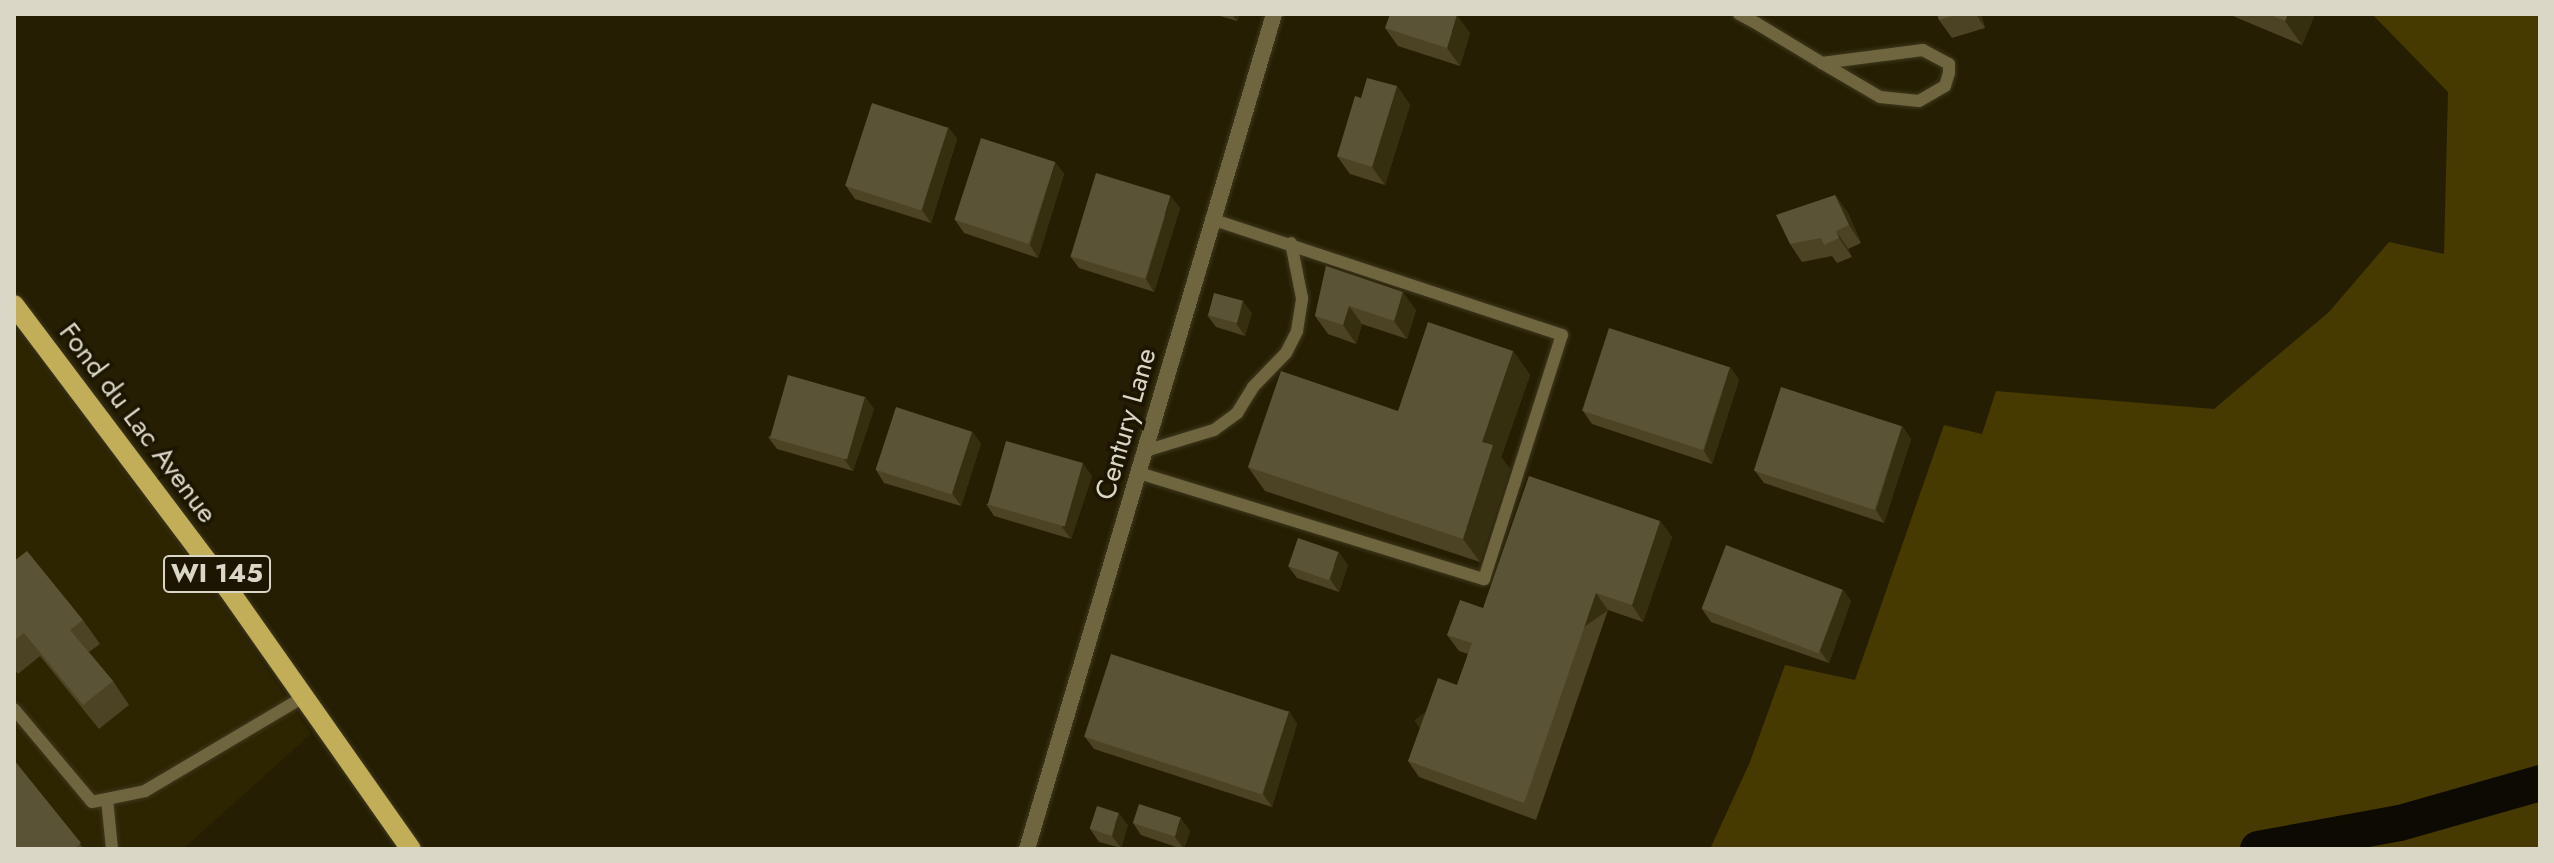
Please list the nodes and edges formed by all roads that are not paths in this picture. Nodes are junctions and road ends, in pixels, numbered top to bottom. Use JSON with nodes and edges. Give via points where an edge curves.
{"nodes":[{"id":1,"x":1274,"y":14,"type":"edge"},
{"id":2,"x":1739,"y":14,"type":"edge"},
{"id":3,"x":1822,"y":63,"type":"junction"},
{"id":4,"x":1214,"y":220,"type":"junction"},
{"id":5,"x":1291,"y":243,"type":"junction"},
{"id":6,"x":14,"y":305,"type":"edge"},
{"id":7,"x":1145,"y":451,"type":"junction"},
{"id":8,"x":1139,"y":473,"type":"junction"},
{"id":9,"x":305,"y":696,"type":"junction"},
{"id":10,"x":14,"y":709,"type":"edge"},
{"id":11,"x":107,"y":799,"type":"junction"},
{"id":12,"x":112,"y":849,"type":"edge"},
{"id":13,"x":411,"y":849,"type":"edge"},
{"id":14,"x":1027,"y":849,"type":"edge"}],
"edges":[{"from":1,"to":4,"type":"street","name":"Century Lane"},
{"from":2,"to":3,"type":"lane"},
{"from":3,"to":3,"type":"lane","via":[[1923,50],[1949,64],[1949,73],[1937,94],[1909,103],[1880,97]]},
{"from":4,"to":5,"type":"lane"},
{"from":4,"to":7,"type":"street","name":"Century Lane"},
{"from":5,"to":7,"type":"lane","via":[[1302,298],[1297,331],[1286,353],[1253,387],[1237,413],[1214,430]]},
{"from":5,"to":8,"type":"lane","via":[[1562,335],[1484,579]]},
{"from":6,"to":9,"type":"main road","name":"Fond du Lac Avenue","number":"WI 145"},
{"from":7,"to":8,"type":"street","name":"Century Lane"},
{"from":8,"to":14,"type":"street","name":"Century Lane"},
{"from":9,"to":11,"type":"lane","via":[[145,791]]},
{"from":9,"to":13,"type":"main road","name":"Fond du Lac Avenue","number":"WI 145"},
{"from":10,"to":11,"type":"lane","via":[[92,802]]},
{"from":11,"to":12,"type":"lane"}]}
